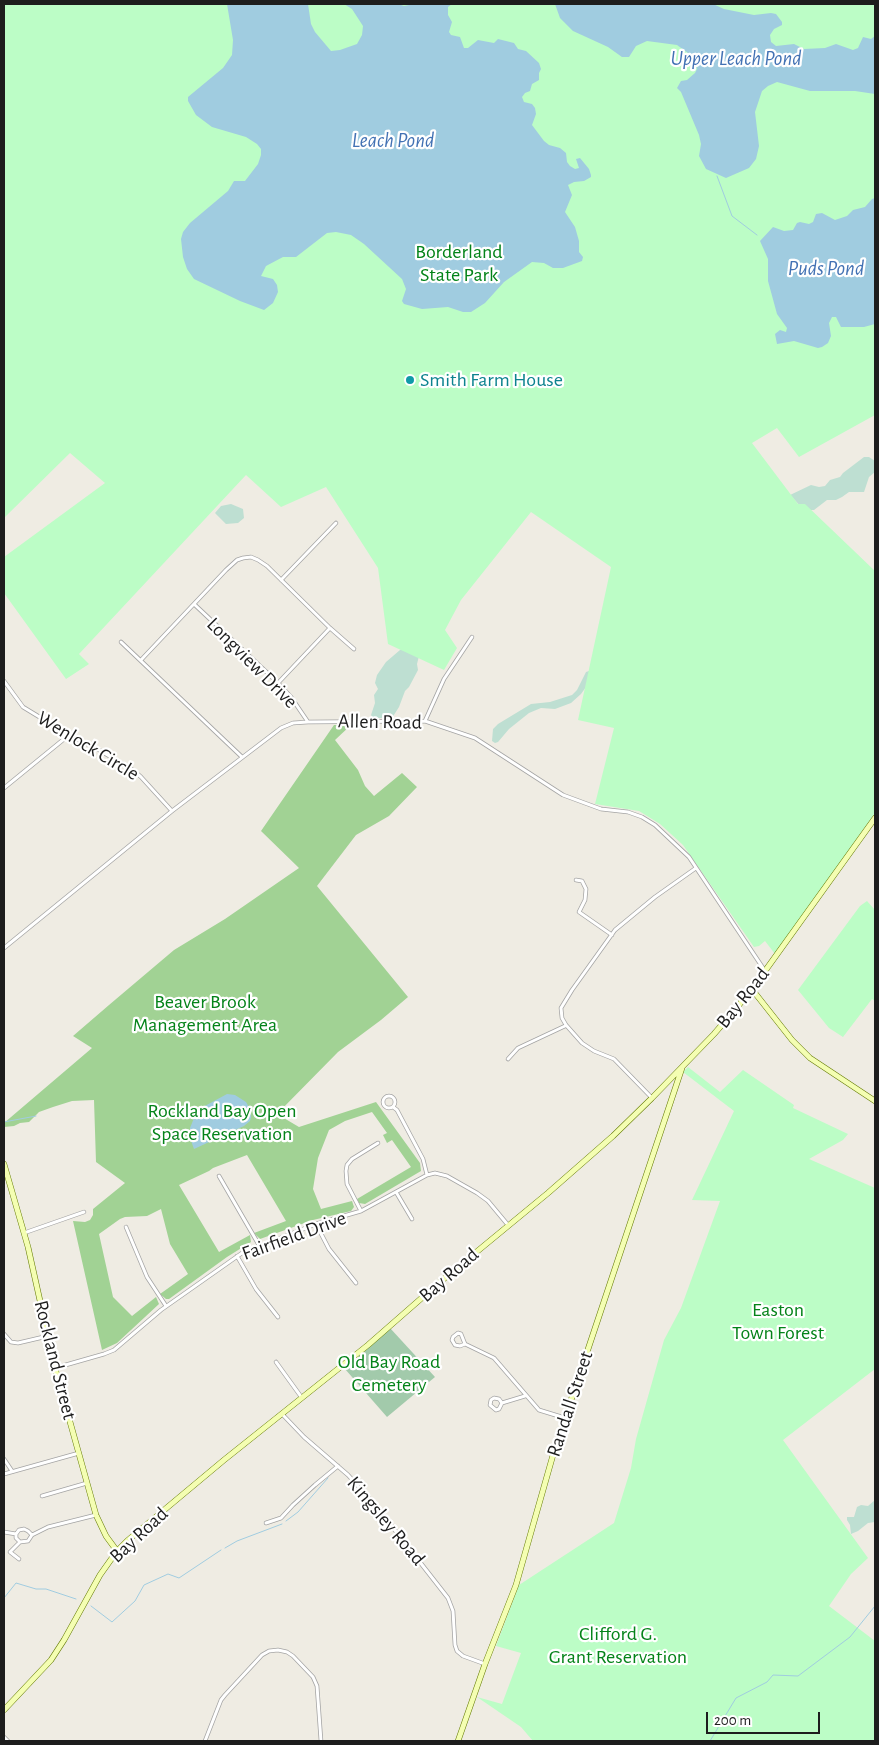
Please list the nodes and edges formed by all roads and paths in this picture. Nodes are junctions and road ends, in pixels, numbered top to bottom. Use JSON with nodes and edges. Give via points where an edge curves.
{"nodes":[{"id":1,"x":336,"y":523,"type":"dead end"},
{"id":2,"x":281,"y":580,"type":"junction"},
{"id":3,"x":194,"y":605,"type":"junction"},
{"id":4,"x":330,"y":628,"type":"junction"},
{"id":5,"x":472,"y":637,"type":"dead end"},
{"id":6,"x":121,"y":642,"type":"dead end"},
{"id":7,"x":354,"y":649,"type":"dead end"},
{"id":8,"x":141,"y":660,"type":"junction"},
{"id":9,"x":4,"y":681,"type":"edge"},
{"id":10,"x":278,"y":683,"type":"junction"},
{"id":11,"x":425,"y":721,"type":"junction"},
{"id":12,"x":308,"y":722,"type":"junction"},
{"id":13,"x":69,"y":735,"type":"junction"},
{"id":14,"x":242,"y":757,"type":"junction"},
{"id":15,"x":4,"y":788,"type":"edge"},
{"id":16,"x":172,"y":811,"type":"junction"},
{"id":17,"x":875,"y":818,"type":"edge"},
{"id":18,"x":696,"y":868,"type":"junction"},
{"id":19,"x":576,"y":880,"type":"dead end"},
{"id":20,"x":612,"y":935,"type":"junction"},
{"id":21,"x":4,"y":948,"type":"edge"},
{"id":22,"x":765,"y":971,"type":"junction"},
{"id":23,"x":751,"y":988,"type":"junction"},
{"id":24,"x":566,"y":1026,"type":"junction"},
{"id":25,"x":508,"y":1059,"type":"dead end"},
{"id":26,"x":682,"y":1066,"type":"junction"},
{"id":27,"x":652,"y":1098,"type":"junction"},
{"id":28,"x":875,"y":1101,"type":"edge"},
{"id":29,"x":393,"y":1106,"type":"junction"},
{"id":30,"x":378,"y":1144,"type":"dead end"},
{"id":31,"x":4,"y":1164,"type":"edge"},
{"id":32,"x":427,"y":1175,"type":"junction"},
{"id":33,"x":219,"y":1176,"type":"dead end"},
{"id":34,"x":396,"y":1192,"type":"junction"},
{"id":35,"x":361,"y":1211,"type":"junction"},
{"id":36,"x":84,"y":1212,"type":"dead end"},
{"id":37,"x":412,"y":1219,"type":"dead end"},
{"id":38,"x":316,"y":1224,"type":"junction"},
{"id":39,"x":508,"y":1225,"type":"junction"},
{"id":40,"x":126,"y":1227,"type":"dead end"},
{"id":41,"x":24,"y":1233,"type":"junction"},
{"id":42,"x":259,"y":1245,"type":"junction"},
{"id":43,"x":237,"y":1256,"type":"junction"},
{"id":44,"x":356,"y":1283,"type":"dead end"},
{"id":45,"x":166,"y":1306,"type":"junction"},
{"id":46,"x":278,"y":1317,"type":"dead end"},
{"id":47,"x":4,"y":1334,"type":"edge"},
{"id":48,"x":48,"y":1336,"type":"junction"},
{"id":49,"x":465,"y":1344,"type":"junction"},
{"id":50,"x":276,"y":1362,"type":"dead end"},
{"id":51,"x":55,"y":1368,"type":"junction"},
{"id":52,"x":525,"y":1396,"type":"junction"},
{"id":53,"x":302,"y":1398,"type":"junction"},
{"id":54,"x":502,"y":1403,"type":"dead end"},
{"id":55,"x":282,"y":1413,"type":"junction"},
{"id":56,"x":565,"y":1418,"type":"junction"},
{"id":57,"x":78,"y":1453,"type":"junction"},
{"id":58,"x":4,"y":1459,"type":"edge"},
{"id":59,"x":338,"y":1466,"type":"junction"},
{"id":60,"x":12,"y":1471,"type":"junction"},
{"id":61,"x":4,"y":1474,"type":"edge"},
{"id":62,"x":87,"y":1483,"type":"junction"},
{"id":63,"x":42,"y":1496,"type":"dead end"},
{"id":64,"x":96,"y":1515,"type":"junction"},
{"id":65,"x":266,"y":1523,"type":"dead end"},
{"id":66,"x":4,"y":1532,"type":"edge"},
{"id":67,"x":16,"y":1534,"type":"junction"},
{"id":68,"x":32,"y":1535,"type":"junction"},
{"id":69,"x":20,"y":1542,"type":"junction"},
{"id":70,"x":117,"y":1551,"type":"junction"},
{"id":71,"x":19,"y":1559,"type":"dead end"},
{"id":72,"x":485,"y":1664,"type":"junction"},
{"id":73,"x":4,"y":1710,"type":"edge"},
{"id":74,"x":4,"y":1737,"type":"edge"},
{"id":75,"x":8,"y":1741,"type":"edge"},
{"id":76,"x":205,"y":1741,"type":"edge"},
{"id":77,"x":321,"y":1741,"type":"edge"},
{"id":78,"x":458,"y":1741,"type":"edge"}],
"edges":[{"from":1,"to":2,"type":"street"},
{"from":2,"to":3,"type":"street","via":[[258,560],[242,558],[226,570]]},
{"from":2,"to":4,"type":"street"},
{"from":3,"to":8,"type":"street"},
{"from":3,"to":10,"type":"street","name":"Longview Drive"},
{"from":4,"to":7,"type":"street"},
{"from":4,"to":10,"type":"street"},
{"from":5,"to":11,"type":"street","via":[[444,679]]},
{"from":6,"to":8,"type":"street"},
{"from":8,"to":14,"type":"street"},
{"from":9,"to":13,"type":"street","name":"Wenlock Circle","via":[[23,707]]},
{"from":10,"to":12,"type":"street","name":"Longview Drive"},
{"from":11,"to":12,"type":"street","name":"Allen Road"},
{"from":11,"to":18,"type":"street","name":"Allen Road","via":[[475,738],[563,796],[601,809],[642,817],[683,850]]},
{"from":12,"to":14,"type":"street","name":"Allen Road","via":[[285,726]]},
{"from":13,"to":15,"type":"street"},
{"from":13,"to":16,"type":"street","name":"Wenlock Circle","via":[[132,770]]},
{"from":14,"to":16,"type":"street","name":"Allen Road"},
{"from":16,"to":21,"type":"street","name":"Allen Road"},
{"from":17,"to":22,"type":"street","name":"Bay Road"},
{"from":18,"to":20,"type":"street","via":[[655,897]]},
{"from":18,"to":22,"type":"street","name":"Allen Road"},
{"from":19,"to":20,"type":"street","via":[[582,881],[586,889],[579,912]]},
{"from":20,"to":24,"type":"street","via":[[564,1002],[561,1012]]},
{"from":22,"to":23,"type":"street","name":"Bay Road"},
{"from":23,"to":26,"type":"street","name":"Bay Road","via":[[714,1034]]},
{"from":23,"to":28,"type":"street","via":[[810,1058]]},
{"from":24,"to":25,"type":"street","via":[[518,1048]]},
{"from":24,"to":27,"type":"street","via":[[582,1043],[614,1059]]},
{"from":26,"to":27,"type":"street","name":"Bay Road"},
{"from":26,"to":56,"type":"street","name":"Randall Street"},
{"from":27,"to":39,"type":"street","name":"Bay Road","via":[[613,1136]]},
{"from":29,"to":29,"type":"street","via":[[394,1097],[385,1096],[384,1106]]},
{"from":29,"to":32,"type":"street","via":[[424,1159]]},
{"from":30,"to":35,"type":"street","via":[[347,1165],[347,1184]]},
{"from":31,"to":41,"type":"street","name":"Rockland Street"},
{"from":32,"to":34,"type":"street","name":"Fairfield Drive"},
{"from":32,"to":39,"type":"street","via":[[447,1176],[477,1192]]},
{"from":33,"to":42,"type":"street"},
{"from":34,"to":35,"type":"street","name":"Fairfield Drive"},
{"from":34,"to":37,"type":"street"},
{"from":35,"to":38,"type":"street","name":"Fairfield Drive"},
{"from":36,"to":41,"type":"street"},
{"from":38,"to":42,"type":"street","name":"Fairfield Drive"},
{"from":38,"to":44,"type":"street","via":[[329,1249]]},
{"from":39,"to":53,"type":"street","name":"Bay Road"},
{"from":40,"to":45,"type":"street","via":[[146,1277]]},
{"from":41,"to":48,"type":"street","name":"Rockland Street"},
{"from":42,"to":43,"type":"street","name":"Fairfield Drive"},
{"from":43,"to":45,"type":"street","name":"Fairfield Drive"},
{"from":43,"to":46,"type":"street","via":[[256,1289]]},
{"from":45,"to":51,"type":"street","name":"Fairfield Drive","via":[[114,1350]]},
{"from":47,"to":48,"type":"street","via":[[11,1342],[18,1343]]},
{"from":48,"to":51,"type":"street","name":"Rockland Street"},
{"from":49,"to":49,"type":"street","via":[[461,1334],[452,1338],[454,1345]]},
{"from":49,"to":52,"type":"street","via":[[494,1358]]},
{"from":50,"to":53,"type":"street"},
{"from":51,"to":57,"type":"street","name":"Rockland Street"},
{"from":52,"to":54,"type":"street"},
{"from":52,"to":56,"type":"street","via":[[539,1410]]},
{"from":53,"to":55,"type":"street","name":"Bay Road"},
{"from":55,"to":59,"type":"street","name":"Kingsley Road"},
{"from":55,"to":70,"type":"street","name":"Bay Road"},
{"from":56,"to":72,"type":"street","name":"Randall Street","via":[[516,1585]]},
{"from":57,"to":60,"type":"street"},
{"from":57,"to":62,"type":"street","name":"Rockland Street"},
{"from":58,"to":60,"type":"street"},
{"from":59,"to":65,"type":"street","via":[[281,1518]]},
{"from":59,"to":72,"type":"street","name":"Kingsley Road","via":[[361,1488],[448,1598],[453,1611],[456,1648],[463,1656]]},
{"from":60,"to":61,"type":"street"},
{"from":62,"to":63,"type":"street"},
{"from":62,"to":64,"type":"street","name":"Rockland Street"},
{"from":64,"to":68,"type":"street","via":[[48,1527]]},
{"from":64,"to":70,"type":"street","name":"Rockland Street"},
{"from":66,"to":67,"type":"street"},
{"from":67,"to":68,"type":"street","via":[[24,1529]]},
{"from":67,"to":69,"type":"street"},
{"from":68,"to":69,"type":"street","via":[[26,1542]]},
{"from":69,"to":71,"type":"street","via":[[10,1552]]},
{"from":70,"to":73,"type":"street","name":"Bay Road","via":[[51,1660]]},
{"from":72,"to":78,"type":"street","name":"Randall Street"},
{"from":74,"to":75,"type":"street"},
{"from":76,"to":77,"type":"street","via":[[225,1695],[262,1655],[278,1650],[293,1656],[313,1677],[317,1686]]}]}
